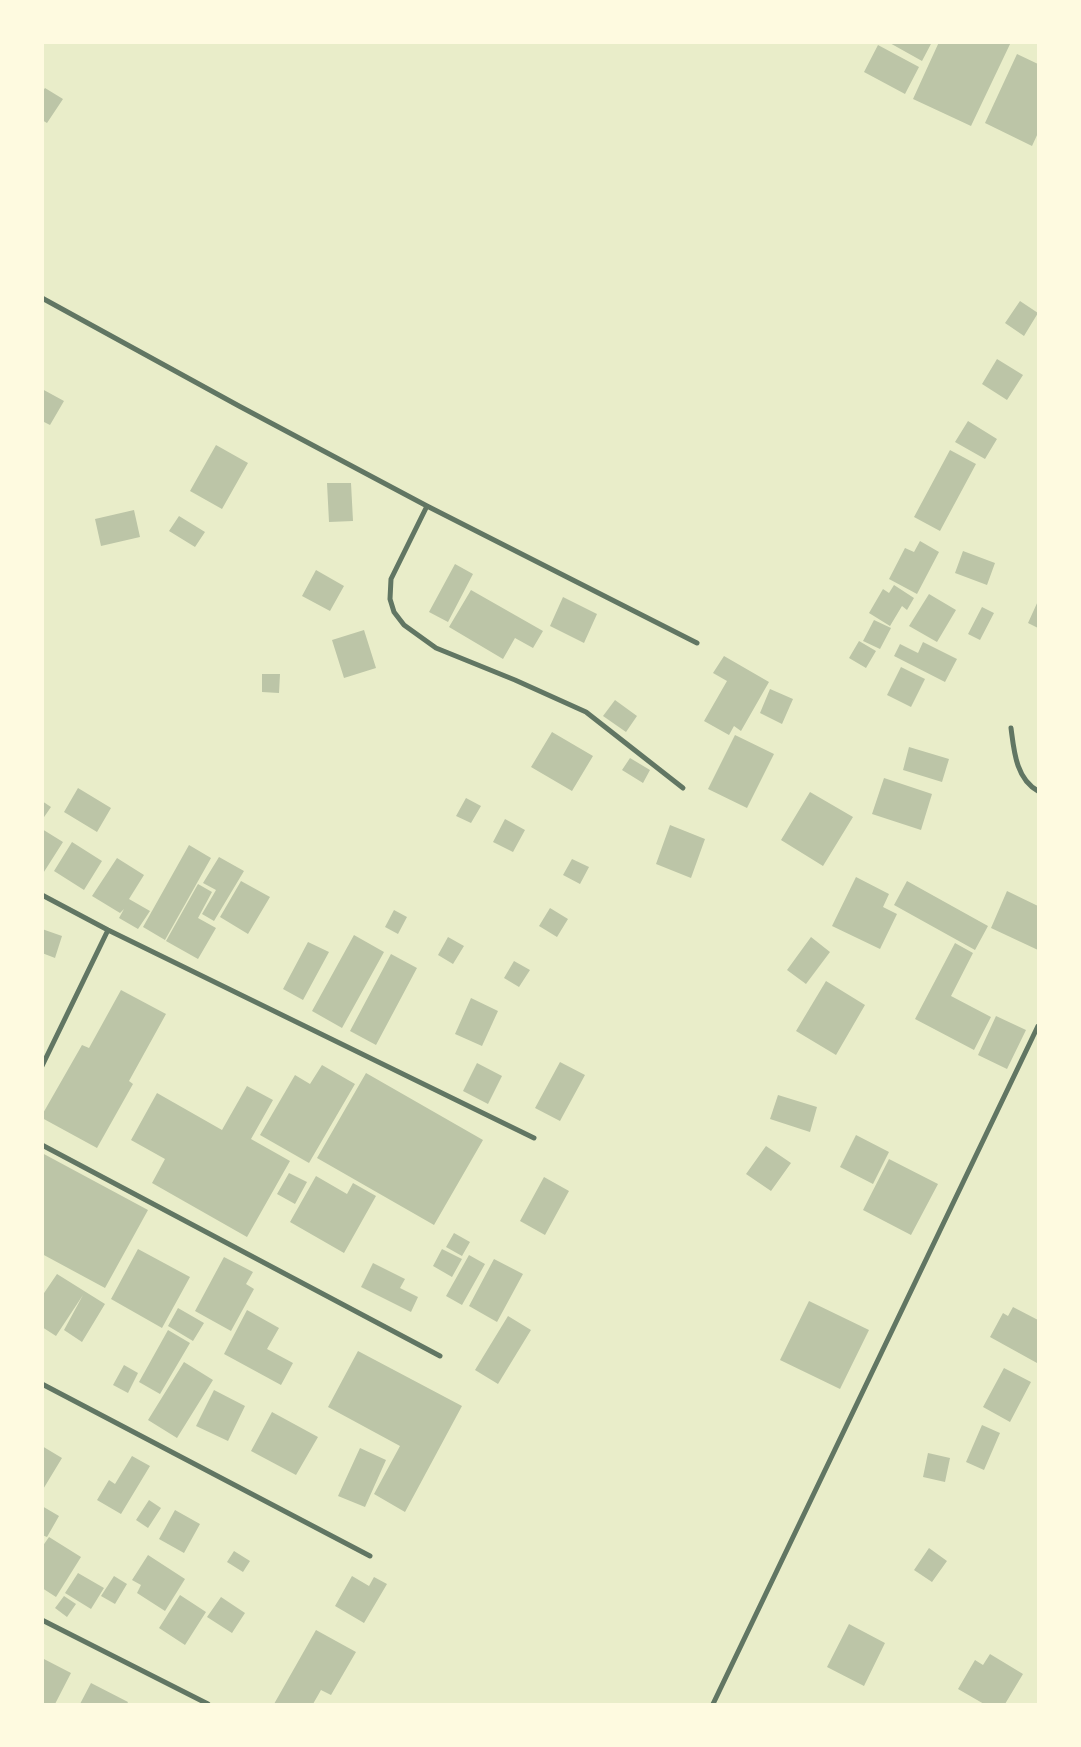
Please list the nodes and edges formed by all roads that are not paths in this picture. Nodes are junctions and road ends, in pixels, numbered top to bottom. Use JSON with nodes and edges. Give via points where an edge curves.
{"nodes":[{"id":1,"x":42,"y":298,"type":"edge"},
{"id":2,"x":427,"y":506,"type":"junction"},
{"id":3,"x":697,"y":643,"type":"dead end"},
{"id":4,"x":1011,"y":728,"type":"dead end"},
{"id":5,"x":684,"y":788,"type":"dead end"},
{"id":6,"x":1038,"y":791,"type":"edge"},
{"id":7,"x":42,"y":895,"type":"edge"},
{"id":8,"x":108,"y":930,"type":"junction"},
{"id":9,"x":1038,"y":1026,"type":"edge"},
{"id":10,"x":42,"y":1066,"type":"edge"},
{"id":11,"x":534,"y":1138,"type":"dead end"},
{"id":12,"x":42,"y":1145,"type":"edge"},
{"id":13,"x":440,"y":1356,"type":"dead end"},
{"id":14,"x":42,"y":1384,"type":"edge"},
{"id":15,"x":370,"y":1556,"type":"dead end"},
{"id":16,"x":42,"y":1620,"type":"edge"},
{"id":17,"x":208,"y":1704,"type":"edge"},
{"id":18,"x":713,"y":1704,"type":"edge"}],
"edges":[{"from":1,"to":2,"type":"street"},
{"from":2,"to":3,"type":"street"},
{"from":2,"to":5,"type":"street","via":[[391,579],[390,599],[394,612],[404,625],[436,648],[586,712]]},
{"from":4,"to":6,"type":"street","via":[[1015,760],[1029,786]]},
{"from":7,"to":8,"type":"street"},
{"from":8,"to":10,"type":"street"},
{"from":8,"to":11,"type":"street"},
{"from":9,"to":18,"type":"street"},
{"from":12,"to":13,"type":"street"},
{"from":14,"to":15,"type":"street"},
{"from":16,"to":17,"type":"street"}]}
